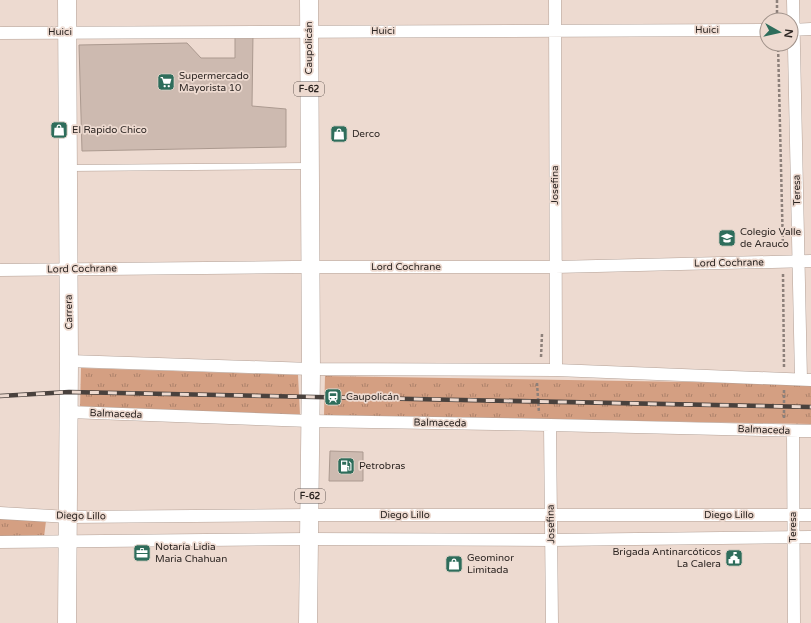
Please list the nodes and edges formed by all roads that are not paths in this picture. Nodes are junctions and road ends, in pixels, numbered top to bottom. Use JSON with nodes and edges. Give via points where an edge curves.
{"nodes":[{"id":1,"x":67,"y":0,"type":"edge"},
{"id":2,"x":309,"y":0,"type":"edge"},
{"id":3,"x":555,"y":0,"type":"edge"},
{"id":4,"x":793,"y":0,"type":"edge"},
{"id":5,"x":793,"y":12,"type":"edge"},
{"id":6,"x":555,"y":30,"type":"junction"},
{"id":7,"x":759,"y":30,"type":"edge"},
{"id":8,"x":799,"y":30,"type":"edge"},
{"id":9,"x":811,"y":30,"type":"edge"},
{"id":10,"x":309,"y":31,"type":"junction"},
{"id":11,"x":67,"y":32,"type":"junction"},
{"id":12,"x":0,"y":33,"type":"edge"},
{"id":13,"x":793,"y":52,"type":"edge"},
{"id":14,"x":309,"y":166,"type":"junction"},
{"id":15,"x":68,"y":168,"type":"junction"},
{"id":16,"x":799,"y":261,"type":"junction"},
{"id":17,"x":811,"y":261,"type":"edge"},
{"id":18,"x":309,"y":267,"type":"junction"},
{"id":19,"x":555,"y":267,"type":"junction"},
{"id":20,"x":68,"y":269,"type":"junction"},
{"id":21,"x":0,"y":270,"type":"edge"},
{"id":22,"x":69,"y":361,"type":"junction"},
{"id":23,"x":311,"y":369,"type":"junction"},
{"id":24,"x":556,"y":370,"type":"junction"},
{"id":25,"x":806,"y":380,"type":"edge"},
{"id":26,"x":69,"y":412,"type":"junction"},
{"id":27,"x":310,"y":422,"type":"junction"},
{"id":28,"x":545,"y":424,"type":"junction"},
{"id":29,"x":789,"y":431,"type":"junction"},
{"id":30,"x":811,"y":431,"type":"edge"},
{"id":31,"x":0,"y":513,"type":"edge"},
{"id":32,"x":309,"y":515,"type":"junction"},
{"id":33,"x":551,"y":515,"type":"junction"},
{"id":34,"x":793,"y":515,"type":"junction"},
{"id":35,"x":811,"y":515,"type":"edge"},
{"id":36,"x":69,"y":517,"type":"junction"},
{"id":37,"x":793,"y":537,"type":"junction"},
{"id":38,"x":811,"y":537,"type":"edge"},
{"id":39,"x":309,"y":539,"type":"junction"},
{"id":40,"x":551,"y":540,"type":"junction"},
{"id":41,"x":68,"y":541,"type":"junction"},
{"id":42,"x":0,"y":542,"type":"edge"},
{"id":43,"x":67,"y":623,"type":"edge"},
{"id":44,"x":308,"y":623,"type":"edge"},
{"id":45,"x":552,"y":623,"type":"edge"},
{"id":46,"x":794,"y":623,"type":"edge"}],
"edges":[{"from":1,"to":11,"type":"main road","name":"Carrera"},
{"from":2,"to":10,"type":"main road","name":"Caupolicán","number":"F-62"},
{"from":3,"to":6,"type":"street","name":"Josefina"},
{"from":4,"to":5,"type":"street","name":"Teresa"},
{"from":6,"to":7,"type":"street","name":"Huici"},
{"from":6,"to":10,"type":"street","name":"Huici"},
{"from":6,"to":19,"type":"street","name":"Josefina"},
{"from":8,"to":9,"type":"street"},
{"from":10,"to":11,"type":"street","name":"Huici"},
{"from":10,"to":14,"type":"main road","name":"Caupolicán","number":"F-62"},
{"from":11,"to":12,"type":"street","name":"Huici"},
{"from":11,"to":15,"type":"main road","name":"Carrera"},
{"from":13,"to":16,"type":"street","name":"Teresa"},
{"from":14,"to":15,"type":"lane"},
{"from":14,"to":18,"type":"main road","name":"Caupolicán","number":"F-62"},
{"from":15,"to":20,"type":"main road","name":"Carrera"},
{"from":16,"to":17,"type":"street","name":"Lord Cochrane"},
{"from":16,"to":19,"type":"street","name":"Lord Cochrane"},
{"from":16,"to":25,"type":"street","name":"Teresa"},
{"from":18,"to":19,"type":"street","name":"Lord Cochrane"},
{"from":18,"to":20,"type":"street","name":"Lord Cochrane"},
{"from":18,"to":23,"type":"main road","name":"Caupolicán","number":"F-62"},
{"from":19,"to":24,"type":"street","name":"Josefina"},
{"from":20,"to":21,"type":"street","name":"Lord Cochrane"},
{"from":20,"to":22,"type":"main road","name":"Carrera"},
{"from":22,"to":23,"type":"street"},
{"from":22,"to":26,"type":"main road","name":"Carrera"},
{"from":23,"to":24,"type":"street"},
{"from":23,"to":27,"type":"main road","name":"Caupolicán","number":"F-62"},
{"from":24,"to":25,"type":"street"},
{"from":26,"to":27,"type":"street","name":"Balmaceda"},
{"from":26,"to":36,"type":"main road","name":"Carrera"},
{"from":27,"to":28,"type":"street","name":"Balmaceda"},
{"from":27,"to":32,"type":"main road","name":"Caupolicán","number":"F-62"},
{"from":28,"to":29,"type":"street","name":"Balmaceda"},
{"from":28,"to":33,"type":"street","name":"Josefina"},
{"from":29,"to":30,"type":"street","name":"Balmaceda"},
{"from":29,"to":34,"type":"street","name":"Teresa"},
{"from":31,"to":36,"type":"street","name":"Diego Lillo"},
{"from":32,"to":33,"type":"street","name":"Diego Lillo"},
{"from":32,"to":36,"type":"street","name":"Diego Lillo"},
{"from":32,"to":39,"type":"main road","name":"Caupolicán","number":"F-62"},
{"from":33,"to":34,"type":"street","name":"Diego Lillo"},
{"from":33,"to":40,"type":"street","name":"Josefina"},
{"from":34,"to":35,"type":"street","name":"Diego Lillo"},
{"from":34,"to":37,"type":"street","name":"Teresa"},
{"from":36,"to":41,"type":"main road","name":"Carrera"},
{"from":37,"to":38,"type":"street"},
{"from":37,"to":40,"type":"street"},
{"from":37,"to":46,"type":"street","name":"Teresa"},
{"from":39,"to":40,"type":"street"},
{"from":39,"to":41,"type":"street"},
{"from":39,"to":44,"type":"main road","name":"Caupolicán","number":"F-62"},
{"from":40,"to":45,"type":"street","name":"Josefina"},
{"from":41,"to":42,"type":"street"},
{"from":41,"to":43,"type":"main road","name":"Carrera"}]}
